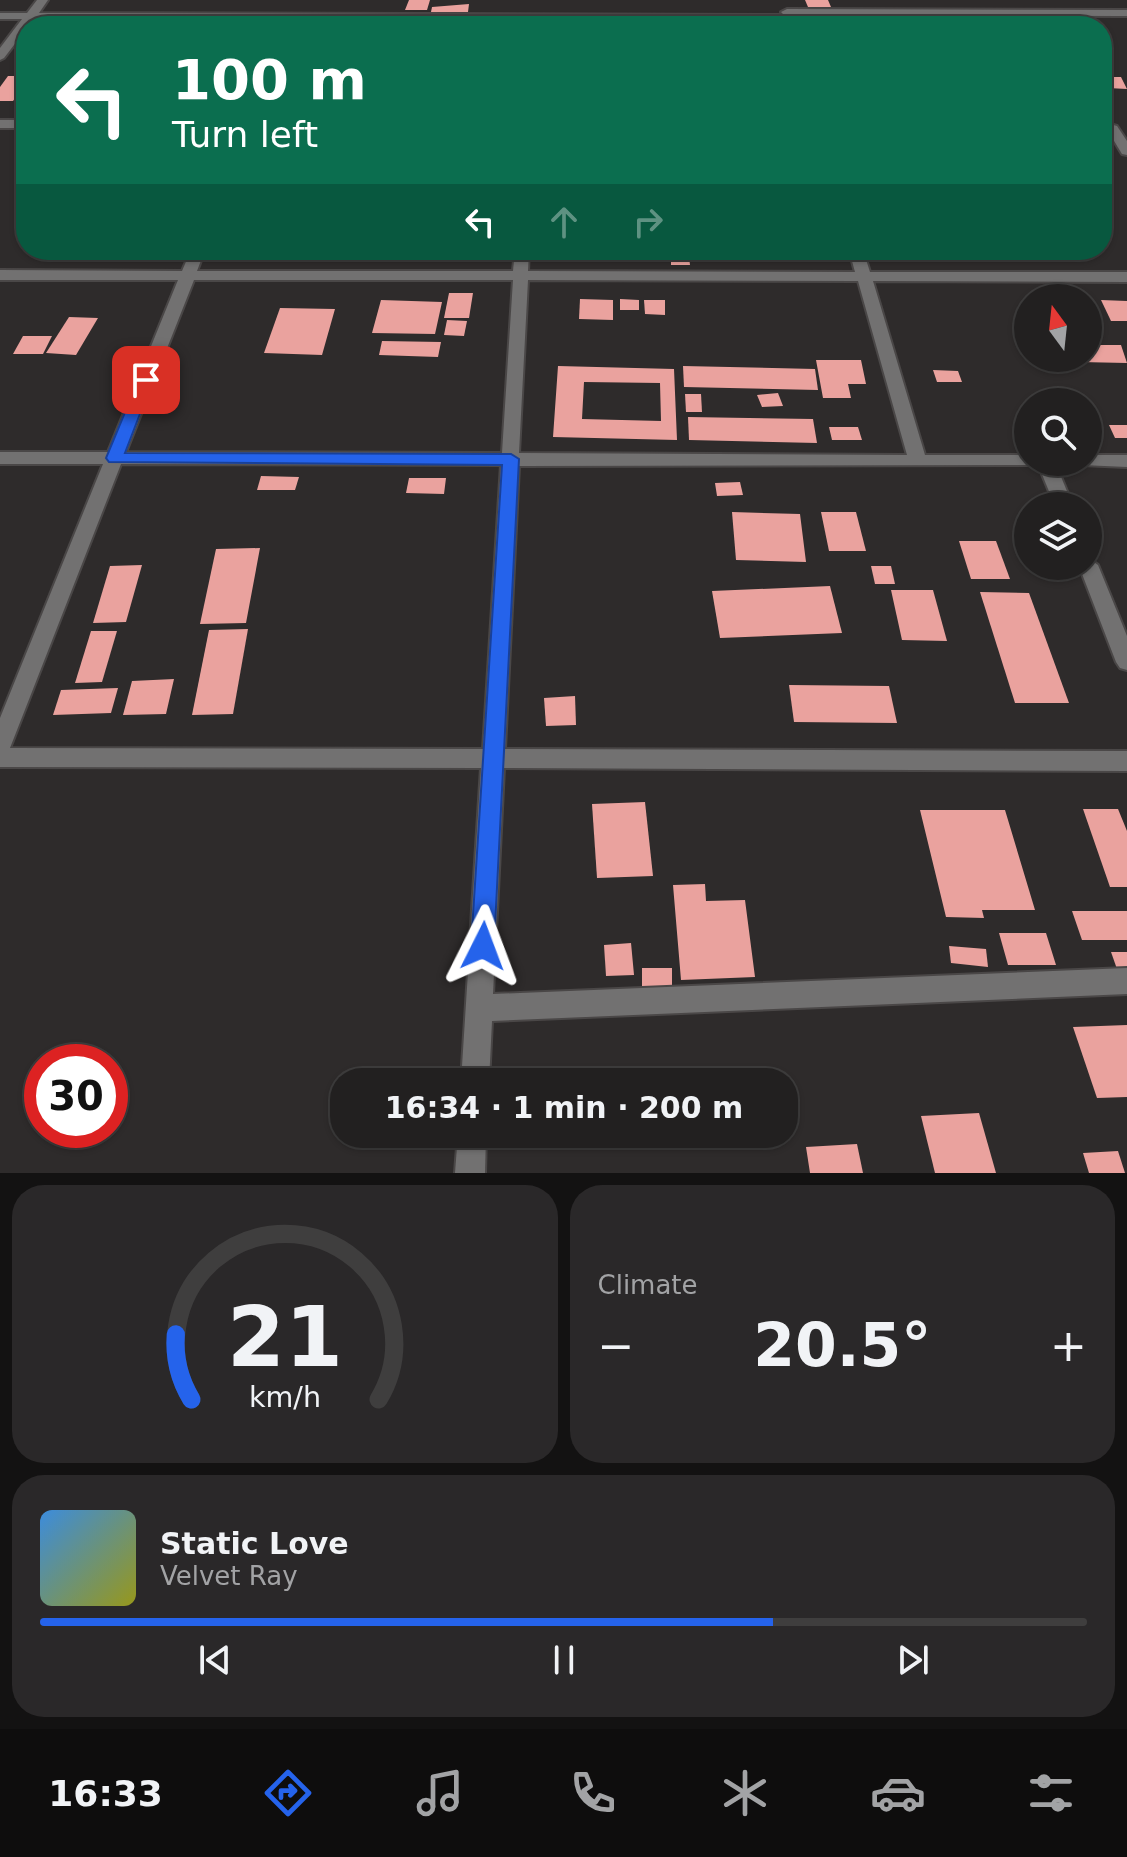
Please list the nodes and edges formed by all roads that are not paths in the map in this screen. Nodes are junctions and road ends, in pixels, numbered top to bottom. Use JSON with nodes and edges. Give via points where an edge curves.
{"nodes":[{"id":1,"x":43,"y":0,"type":"edge"},
{"id":2,"x":1127,"y":13,"type":"edge"},
{"id":3,"x":787,"y":14,"type":"edge"},
{"id":4,"x":0,"y":16,"type":"edge"},
{"id":5,"x":30,"y":16,"type":"joint"},
{"id":6,"x":724,"y":16,"type":"edge"},
{"id":7,"x":16,"y":35,"type":"edge"},
{"id":8,"x":0,"y":56,"type":"edge"},
{"id":9,"x":1112,"y":132,"type":"edge"},
{"id":10,"x":1127,"y":151,"type":"edge"},
{"id":11,"x":194,"y":260,"type":"edge"},
{"id":12,"x":522,"y":260,"type":"edge"},
{"id":13,"x":859,"y":260,"type":"edge"},
{"id":14,"x":0,"y":275,"type":"edge"},
{"id":15,"x":188,"y":275,"type":"junction"},
{"id":16,"x":521,"y":276,"type":"junction"},
{"id":17,"x":864,"y":277,"type":"junction"},
{"id":18,"x":1127,"y":277,"type":"edge"},
{"id":19,"x":0,"y":458,"type":"edge"},
{"id":20,"x":114,"y":458,"type":"junction"},
{"id":21,"x":511,"y":459,"type":"junction"},
{"id":22,"x":918,"y":461,"type":"junction"},
{"id":23,"x":1014,"y":461,"type":"edge"},
{"id":24,"x":1102,"y":461,"type":"edge"},
{"id":25,"x":1127,"y":461,"type":"edge"},
{"id":26,"x":1094,"y":580,"type":"edge"},
{"id":27,"x":1127,"y":662,"type":"edge"},
{"id":28,"x":0,"y":746,"type":"edge"},
{"id":29,"x":0,"y":757,"type":"edge"},
{"id":30,"x":493,"y":759,"type":"junction"},
{"id":31,"x":1127,"y":761,"type":"edge"},
{"id":32,"x":1127,"y":981,"type":"edge"},
{"id":33,"x":479,"y":1008,"type":"junction"},
{"id":34,"x":476,"y":1068,"type":"edge"},
{"id":35,"x":471,"y":1148,"type":"edge"},
{"id":36,"x":470,"y":1173,"type":"edge"}],
"edges":[{"from":1,"to":5,"type":"street"},
{"from":2,"to":3,"type":"street"},
{"from":3,"to":6,"type":"street"},
{"from":4,"to":5,"type":"street"},
{"from":7,"to":8,"type":"street"},
{"from":9,"to":10,"type":"street"},
{"from":11,"to":15,"type":"street"},
{"from":12,"to":16,"type":"street"},
{"from":13,"to":17,"type":"street"},
{"from":14,"to":15,"type":"street"},
{"from":15,"to":16,"type":"street"},
{"from":15,"to":20,"type":"street"},
{"from":16,"to":17,"type":"street"},
{"from":16,"to":21,"type":"street"},
{"from":17,"to":18,"type":"street"},
{"from":17,"to":22,"type":"street"},
{"from":19,"to":20,"type":"street"},
{"from":20,"to":21,"type":"street"},
{"from":20,"to":28,"type":"street"},
{"from":21,"to":22,"type":"street"},
{"from":21,"to":30,"type":"street"},
{"from":22,"to":23,"type":"street"},
{"from":24,"to":25,"type":"street"},
{"from":26,"to":27,"type":"street"},
{"from":29,"to":30,"type":"street"},
{"from":30,"to":31,"type":"street"},
{"from":30,"to":33,"type":"street"},
{"from":32,"to":33,"type":"street"},
{"from":33,"to":34,"type":"street"},
{"from":35,"to":36,"type":"street"}]}
